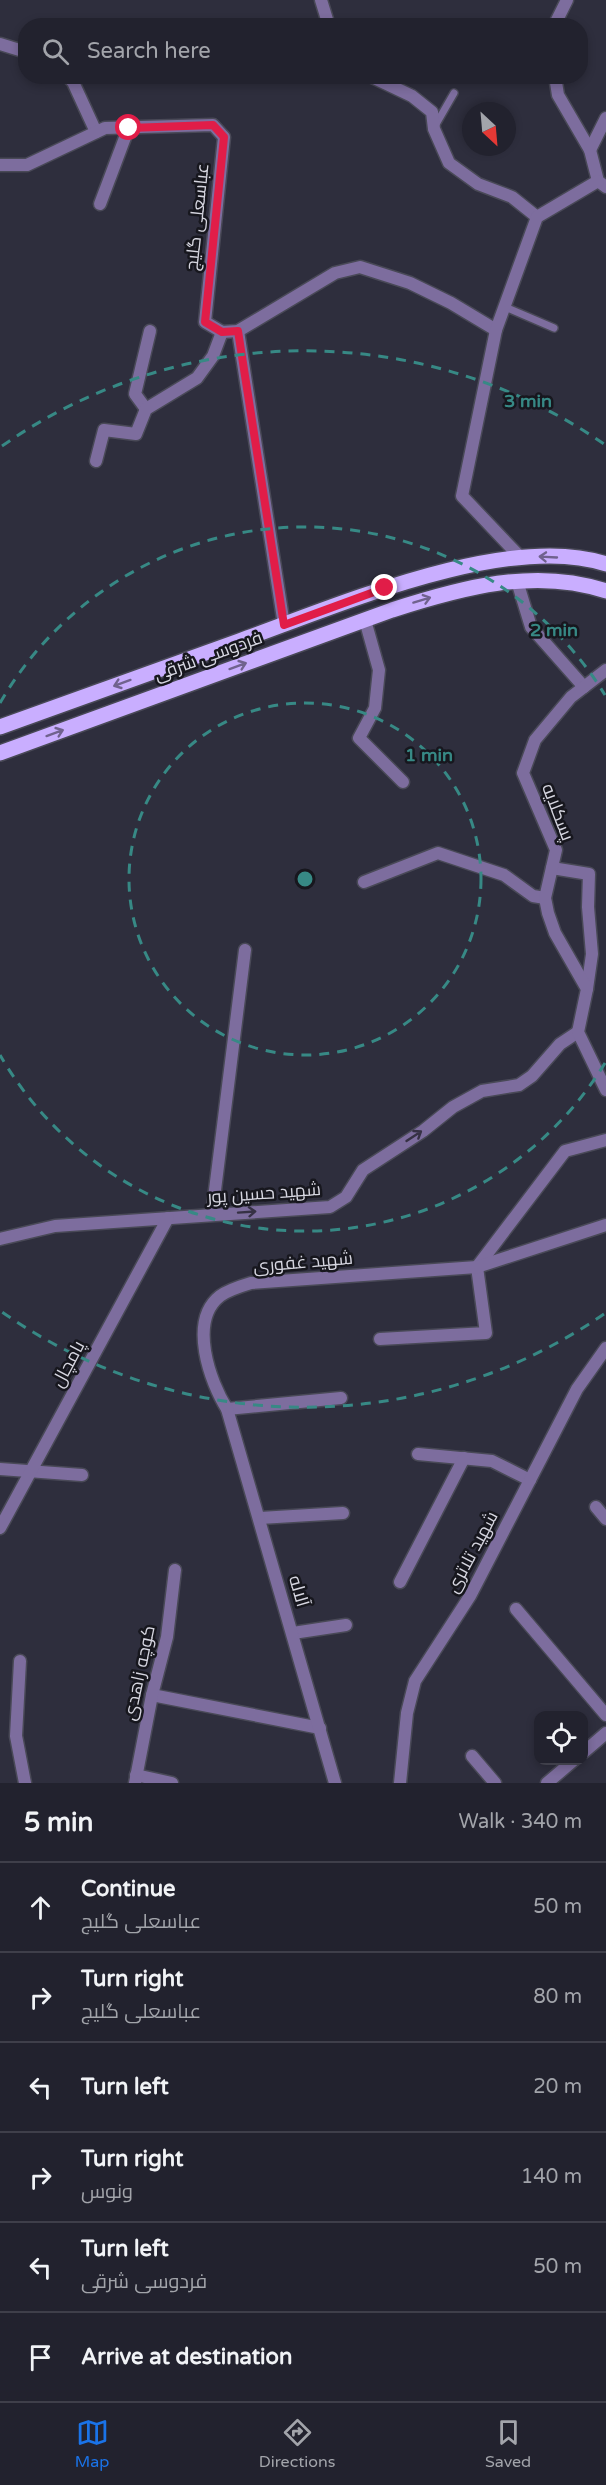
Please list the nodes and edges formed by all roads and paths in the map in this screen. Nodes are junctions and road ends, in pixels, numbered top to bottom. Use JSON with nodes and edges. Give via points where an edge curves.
{"nodes":[{"id":1,"x":321,"y":0,"type":"edge"},
{"id":2,"x":567,"y":0,"type":"edge"},
{"id":3,"x":327,"y":18,"type":"edge"},
{"id":4,"x":558,"y":18,"type":"edge"},
{"id":5,"x":0,"y":44,"type":"edge"},
{"id":6,"x":18,"y":50,"type":"edge"},
{"id":7,"x":74,"y":84,"type":"edge"},
{"id":8,"x":387,"y":84,"type":"edge"},
{"id":9,"x":556,"y":84,"type":"edge"},
{"id":10,"x":454,"y":93,"type":"dead end"},
{"id":11,"x":606,"y":118,"type":"edge"},
{"id":12,"x":129,"y":128,"type":"junction"},
{"id":13,"x":434,"y":129,"type":"junction"},
{"id":14,"x":96,"y":132,"type":"junction"},
{"id":15,"x":590,"y":150,"type":"junction"},
{"id":16,"x":0,"y":165,"type":"edge"},
{"id":17,"x":602,"y":184,"type":"edge"},
{"id":18,"x":99,"y":204,"type":"dead end"},
{"id":19,"x":537,"y":217,"type":"junction"},
{"id":20,"x":505,"y":307,"type":"junction"},
{"id":21,"x":554,"y":328,"type":"dead end"},
{"id":22,"x":496,"y":330,"type":"junction"},
{"id":23,"x":238,"y":331,"type":"junction"},
{"id":24,"x":150,"y":332,"type":"dead end"},
{"id":25,"x":222,"y":332,"type":"junction"},
{"id":26,"x":146,"y":409,"type":"junction"},
{"id":27,"x":96,"y":461,"type":"dead end"},
{"id":28,"x":520,"y":558,"type":"junction"},
{"id":29,"x":606,"y":564,"type":"edge"},
{"id":30,"x":517,"y":581,"type":"junction"},
{"id":31,"x":606,"y":591,"type":"edge"},
{"id":32,"x":365,"y":620,"type":"junction"},
{"id":33,"x":284,"y":625,"type":"junction"},
{"id":34,"x":606,"y":669,"type":"edge"},
{"id":35,"x":584,"y":687,"type":"junction"},
{"id":36,"x":0,"y":727,"type":"edge"},
{"id":37,"x":0,"y":753,"type":"edge"},
{"id":38,"x":403,"y":782,"type":"dead end"},
{"id":39,"x":552,"y":868,"type":"junction"},
{"id":40,"x":364,"y":882,"type":"dead end"},
{"id":41,"x":545,"y":898,"type":"junction"},
{"id":42,"x":245,"y":950,"type":"dead end"},
{"id":43,"x":587,"y":989,"type":"junction"},
{"id":44,"x":578,"y":1032,"type":"junction"},
{"id":45,"x":606,"y":1090,"type":"edge"},
{"id":46,"x":606,"y":1140,"type":"edge"},
{"id":47,"x":213,"y":1215,"type":"junction"},
{"id":48,"x":168,"y":1218,"type":"junction"},
{"id":49,"x":606,"y":1225,"type":"edge"},
{"id":50,"x":0,"y":1239,"type":"edge"},
{"id":51,"x":477,"y":1268,"type":"junction"},
{"id":52,"x":380,"y":1339,"type":"dead end"},
{"id":53,"x":606,"y":1347,"type":"edge"},
{"id":54,"x":341,"y":1398,"type":"dead end"},
{"id":55,"x":227,"y":1409,"type":"junction"},
{"id":56,"x":418,"y":1454,"type":"dead end"},
{"id":57,"x":464,"y":1458,"type":"junction"},
{"id":58,"x":0,"y":1469,"type":"edge"},
{"id":59,"x":31,"y":1471,"type":"junction"},
{"id":60,"x":82,"y":1475,"type":"dead end"},
{"id":61,"x":530,"y":1480,"type":"junction"},
{"id":62,"x":596,"y":1507,"type":"dead end"},
{"id":63,"x":343,"y":1513,"type":"dead end"},
{"id":64,"x":260,"y":1518,"type":"junction"},
{"id":65,"x":606,"y":1519,"type":"edge"},
{"id":66,"x":0,"y":1528,"type":"edge"},
{"id":67,"x":175,"y":1570,"type":"dead end"},
{"id":68,"x":400,"y":1582,"type":"dead end"},
{"id":69,"x":516,"y":1609,"type":"dead end"},
{"id":70,"x":346,"y":1625,"type":"dead end"},
{"id":71,"x":292,"y":1633,"type":"junction"},
{"id":72,"x":20,"y":1661,"type":"dead end"},
{"id":73,"x":152,"y":1695,"type":"junction"},
{"id":74,"x":606,"y":1715,"type":"edge"},
{"id":75,"x":320,"y":1728,"type":"junction"},
{"id":76,"x":606,"y":1733,"type":"edge"},
{"id":77,"x":588,"y":1749,"type":"edge"},
{"id":78,"x":472,"y":1756,"type":"dead end"},
{"id":79,"x":569,"y":1765,"type":"edge"},
{"id":80,"x":136,"y":1779,"type":"edge"},
{"id":81,"x":25,"y":1783,"type":"edge"},
{"id":82,"x":172,"y":1783,"type":"edge"},
{"id":83,"x":335,"y":1783,"type":"edge"},
{"id":84,"x":400,"y":1783,"type":"edge"},
{"id":85,"x":495,"y":1783,"type":"edge"},
{"id":86,"x":547,"y":1783,"type":"edge"}],
"edges":[{"from":1,"to":3,"type":"street"},
{"from":2,"to":4,"type":"street"},
{"from":5,"to":6,"type":"street"},
{"from":7,"to":14,"type":"street"},
{"from":8,"to":13,"type":"street","via":[[412,96],[432,112]]},
{"from":9,"to":15,"type":"street","via":[[558,95]]},
{"from":10,"to":13,"type":"lane"},
{"from":11,"to":15,"type":"street"},
{"from":12,"to":14,"type":"street","name":"عباسعلی گلیج"},
{"from":12,"to":18,"type":"street"},
{"from":12,"to":25,"type":"street","name":"عباسعلی گلیج","via":[[213,125],[224,137],[205,322]]},
{"from":13,"to":19,"type":"street","via":[[449,163],[478,184],[512,198]]},
{"from":14,"to":16,"type":"street","name":"عباسعلی گلیج","via":[[27,165]]},
{"from":15,"to":17,"type":"street"},
{"from":17,"to":19,"type":"street"},
{"from":19,"to":20,"type":"street"},
{"from":20,"to":21,"type":"lane"},
{"from":20,"to":22,"type":"street"},
{"from":22,"to":23,"type":"street","via":[[410,283],[360,267],[335,273]]},
{"from":22,"to":28,"type":"street","via":[[462,496]]},
{"from":23,"to":25,"type":"street"},
{"from":23,"to":33,"type":"street"},
{"from":24,"to":26,"type":"street","via":[[135,394]]},
{"from":25,"to":26,"type":"street","via":[[213,356],[197,378]]},
{"from":26,"to":27,"type":"street","via":[[136,434],[104,430]]},
{"from":29,"to":28,"type":"main road","name":"فردوسی شرقی","one_way":true,"via":[[591,559]]},
{"from":28,"to":33,"type":"main road","name":"فردوسی شرقی","via":[[452,569],[385,588]]},
{"from":30,"to":31,"type":"main road","name":"فردوسی شرقی","via":[[586,584]]},
{"from":32,"to":30,"type":"main road","name":"فردوسی شرقی","one_way":true,"via":[[456,590]]},
{"from":30,"to":35,"type":"street","via":[[531,627]]},
{"from":37,"to":32,"type":"main road","name":"فردوسی شرقی","one_way":true},
{"from":32,"to":38,"type":"street","via":[[379,670],[375,708],[358,738]]},
{"from":33,"to":36,"type":"main road","name":"فردوسی شرقی","one_way":true},
{"from":34,"to":35,"type":"street","name":"پسکلایه"},
{"from":35,"to":39,"type":"street","name":"پسکلایه","via":[[535,740],[523,773],[556,850]]},
{"from":39,"to":41,"type":"street","name":"پسکلایه"},
{"from":39,"to":43,"type":"street","via":[[589,874],[592,954]]},
{"from":40,"to":41,"type":"street","via":[[438,853],[504,875],[533,896]]},
{"from":41,"to":43,"type":"street","name":"پسکلایه","via":[[555,933]]},
{"from":42,"to":47,"type":"street"},
{"from":43,"to":44,"type":"street"},
{"from":44,"to":45,"type":"street"},
{"from":47,"to":44,"type":"street","name":"شهید حسین پور","one_way":true,"via":[[330,1207],[346,1197],[363,1170],[482,1091],[519,1085],[560,1044]]},
{"from":46,"to":51,"type":"street","via":[[565,1150]]},
{"from":47,"to":48,"type":"street","name":"شهید حسین پور"},
{"from":48,"to":50,"type":"street","name":"شهید حسین پور","via":[[55,1226]]},
{"from":48,"to":59,"type":"street","name":"پامچال"},
{"from":49,"to":51,"type":"street","name":"شهید غفوری"},
{"from":51,"to":52,"type":"street","via":[[486,1333]]},
{"from":51,"to":55,"type":"street","name":"شهید غفوری","via":[[251,1283],[220,1296],[206,1317],[203,1344],[211,1375]]},
{"from":53,"to":61,"type":"street","name":"شهید تلاتری","via":[[577,1389]]},
{"from":54,"to":55,"type":"street"},
{"from":55,"to":64,"type":"street","name":"آلاله"},
{"from":56,"to":57,"type":"street"},
{"from":57,"to":61,"type":"street","via":[[492,1461]]},
{"from":57,"to":68,"type":"street"},
{"from":58,"to":59,"type":"street"},
{"from":59,"to":60,"type":"street"},
{"from":59,"to":66,"type":"street","name":"پامچال"},
{"from":61,"to":84,"type":"street","name":"شهید تلاتری","via":[[470,1596],[415,1681],[407,1713]]},
{"from":62,"to":65,"type":"street"},
{"from":63,"to":64,"type":"street"},
{"from":64,"to":71,"type":"street","name":"آلاله"},
{"from":67,"to":73,"type":"street","name":"کوچه زاهدی","via":[[167,1637]]},
{"from":69,"to":74,"type":"street"},
{"from":70,"to":71,"type":"street"},
{"from":71,"to":75,"type":"street","name":"آلاله"},
{"from":72,"to":81,"type":"street","via":[[16,1736]]},
{"from":73,"to":75,"type":"street"},
{"from":73,"to":80,"type":"street","name":"کوچه زاهدی"},
{"from":75,"to":83,"type":"street","name":"آلاله"},
{"from":76,"to":77,"type":"street"},
{"from":78,"to":85,"type":"street"},
{"from":79,"to":86,"type":"street"},
{"from":80,"to":82,"type":"street"}]}
